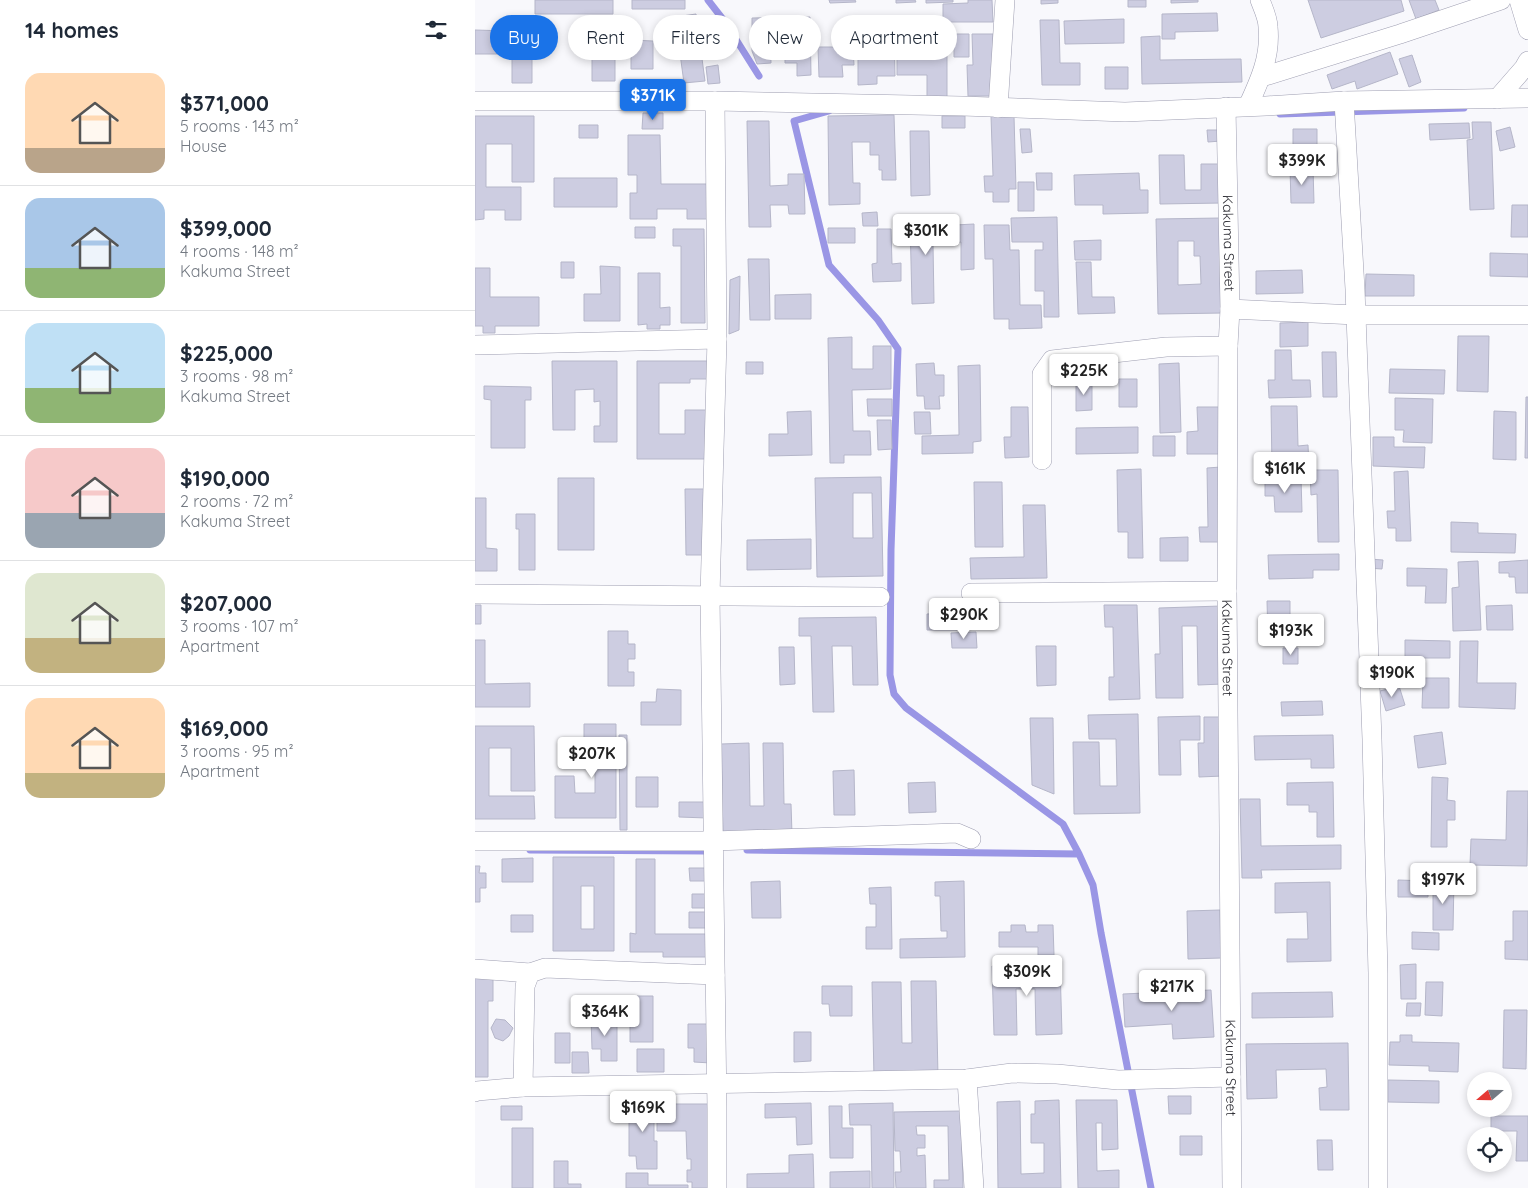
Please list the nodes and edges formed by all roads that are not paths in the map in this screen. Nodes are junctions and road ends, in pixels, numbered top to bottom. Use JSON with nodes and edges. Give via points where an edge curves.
{"nodes":[{"id":1,"x":1005,"y":0,"type":"edge"},
{"id":2,"x":1260,"y":0,"type":"edge"},
{"id":3,"x":1501,"y":0,"type":"edge"},
{"id":4,"x":1519,"y":0,"type":"edge"},
{"id":5,"x":1528,"y":30,"type":"edge"},
{"id":6,"x":1528,"y":61,"type":"edge"},
{"id":7,"x":1262,"y":77,"type":"junction"},
{"id":8,"x":1528,"y":98,"type":"edge"},
{"id":9,"x":1497,"y":99,"type":"junction"},
{"id":10,"x":475,"y":101,"type":"edge"},
{"id":11,"x":715,"y":101,"type":"junction"},
{"id":12,"x":1344,"y":101,"type":"junction"},
{"id":13,"x":1248,"y":106,"type":"junction"},
{"id":14,"x":1226,"y":107,"type":"junction"},
{"id":15,"x":998,"y":108,"type":"junction"},
{"id":16,"x":1230,"y":309,"type":"junction"},
{"id":17,"x":1356,"y":315,"type":"junction"},
{"id":18,"x":1528,"y":315,"type":"edge"},
{"id":19,"x":717,"y":339,"type":"junction"},
{"id":20,"x":475,"y":345,"type":"edge"},
{"id":21,"x":1228,"y":346,"type":"junction"},
{"id":22,"x":1042,"y":460,"type":"dead end"},
{"id":23,"x":1227,"y":591,"type":"junction"},
{"id":24,"x":971,"y":593,"type":"dead end"},
{"id":25,"x":475,"y":594,"type":"edge"},
{"id":26,"x":710,"y":596,"type":"junction"},
{"id":27,"x":880,"y":597,"type":"dead end"},
{"id":28,"x":971,"y":839,"type":"dead end"},
{"id":29,"x":475,"y":841,"type":"edge"},
{"id":30,"x":714,"y":842,"type":"junction"},
{"id":31,"x":475,"y":969,"type":"edge"},
{"id":32,"x":530,"y":973,"type":"junction"},
{"id":33,"x":715,"y":974,"type":"junction"},
{"id":34,"x":1231,"y":1077,"type":"junction"},
{"id":35,"x":967,"y":1079,"type":"junction"},
{"id":36,"x":717,"y":1084,"type":"junction"},
{"id":37,"x":523,"y":1087,"type":"junction"},
{"id":38,"x":475,"y":1092,"type":"edge"},
{"id":39,"x":717,"y":1188,"type":"edge"},
{"id":40,"x":974,"y":1188,"type":"edge"},
{"id":41,"x":1232,"y":1188,"type":"edge"},
{"id":42,"x":1378,"y":1188,"type":"edge"}],
"edges":[{"from":1,"to":15,"type":"street"},
{"from":2,"to":7,"type":"street","via":[[1268,25],[1269,54]]},
{"from":3,"to":7,"type":"street"},
{"from":4,"to":5,"type":"street"},
{"from":6,"to":9,"type":"street"},
{"from":7,"to":13,"type":"street"},
{"from":8,"to":9,"type":"street"},
{"from":9,"to":12,"type":"street"},
{"from":10,"to":11,"type":"street"},
{"from":11,"to":15,"type":"street"},
{"from":11,"to":19,"type":"street"},
{"from":12,"to":13,"type":"street"},
{"from":12,"to":17,"type":"street"},
{"from":13,"to":14,"type":"street"},
{"from":14,"to":15,"type":"street","via":[[1125,112]]},
{"from":14,"to":16,"type":"street","name":"Kakuma Street"},
{"from":16,"to":17,"type":"street"},
{"from":16,"to":21,"type":"street","name":"Kakuma Street"},
{"from":17,"to":18,"type":"street"},
{"from":17,"to":42,"type":"street","via":[[1378,973]]},
{"from":19,"to":20,"type":"street"},
{"from":19,"to":26,"type":"street"},
{"from":21,"to":22,"type":"street","via":[[1166,347],[1052,360],[1042,374]]},
{"from":21,"to":23,"type":"street","name":"Kakuma Street"},
{"from":23,"to":24,"type":"street"},
{"from":23,"to":34,"type":"street","name":"Kakuma Street"},
{"from":25,"to":26,"type":"street"},
{"from":26,"to":27,"type":"street"},
{"from":26,"to":30,"type":"street"},
{"from":28,"to":30,"type":"street","via":[[957,833]]},
{"from":29,"to":30,"type":"street"},
{"from":30,"to":33,"type":"street"},
{"from":31,"to":32,"type":"street"},
{"from":32,"to":33,"type":"street","via":[[545,968]]},
{"from":32,"to":37,"type":"street","via":[[525,986]]},
{"from":33,"to":36,"type":"street"},
{"from":34,"to":35,"type":"street","via":[[1126,1080],[1013,1073]]},
{"from":34,"to":41,"type":"street","name":"Kakuma Street"},
{"from":35,"to":36,"type":"street"},
{"from":35,"to":40,"type":"street"},
{"from":36,"to":37,"type":"street"},
{"from":36,"to":39,"type":"street"},
{"from":37,"to":38,"type":"street"}]}
